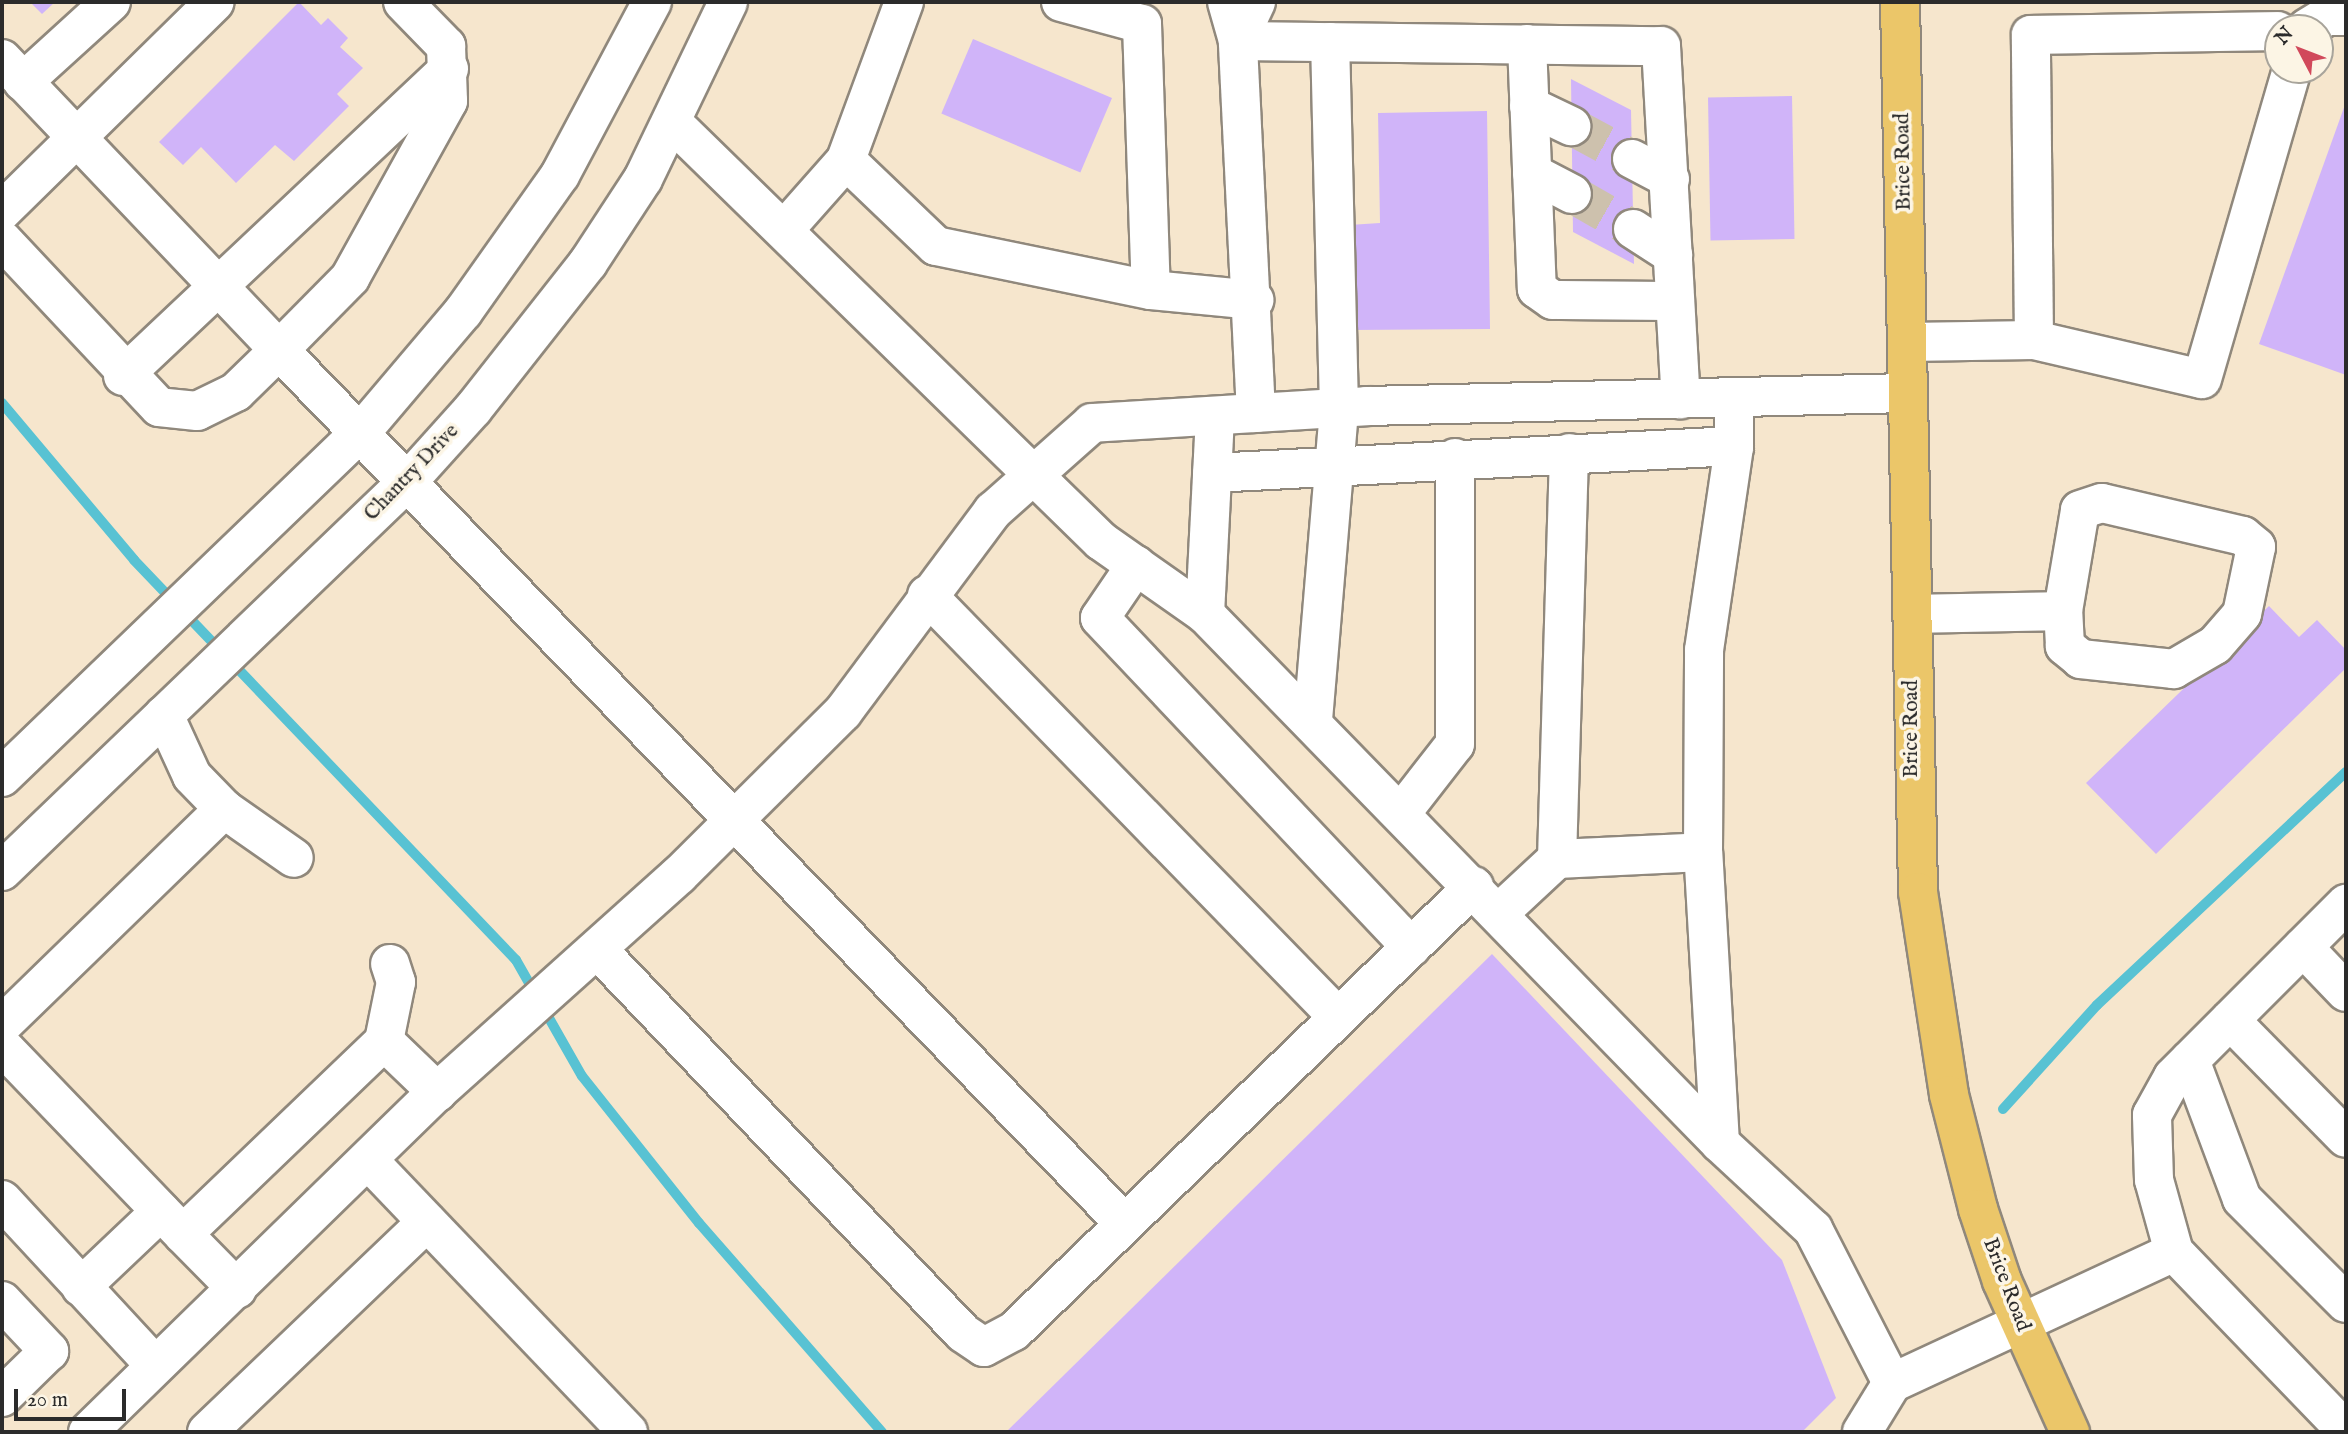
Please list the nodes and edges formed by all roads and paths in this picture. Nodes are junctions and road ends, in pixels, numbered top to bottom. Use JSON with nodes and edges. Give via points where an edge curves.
{"nodes":[{"id":1,"x":111,"y":2,"type":"edge"},
{"id":2,"x":215,"y":2,"type":"edge"},
{"id":3,"x":403,"y":2,"type":"edge"},
{"id":4,"x":652,"y":2,"type":"edge"},
{"id":5,"x":728,"y":2,"type":"edge"},
{"id":6,"x":904,"y":2,"type":"edge"},
{"id":7,"x":1061,"y":2,"type":"edge"},
{"id":8,"x":1227,"y":2,"type":"edge"},
{"id":9,"x":1256,"y":2,"type":"edge"},
{"id":10,"x":1900,"y":2,"type":"edge"},
{"id":11,"x":2264,"y":31,"type":"edge"},
{"id":12,"x":1238,"y":41,"type":"junction"},
{"id":13,"x":1330,"y":42,"type":"junction"},
{"id":14,"x":1527,"y":44,"type":"junction"},
{"id":15,"x":449,"y":69,"type":"junction"},
{"id":16,"x":12,"y":71,"type":"edge"},
{"id":17,"x":2288,"y":84,"type":"edge"},
{"id":18,"x":1530,"y":106,"type":"junction"},
{"id":19,"x":673,"y":123,"type":"junction"},
{"id":20,"x":1571,"y":126,"type":"tunnel mouth"},
{"id":21,"x":76,"y":138,"type":"junction"},
{"id":22,"x":1632,"y":159,"type":"tunnel mouth"},
{"id":23,"x":846,"y":160,"type":"junction"},
{"id":24,"x":1532,"y":173,"type":"junction"},
{"id":25,"x":1670,"y":179,"type":"junction"},
{"id":26,"x":1573,"y":194,"type":"tunnel mouth"},
{"id":27,"x":2,"y":211,"type":"edge"},
{"id":28,"x":785,"y":229,"type":"junction"},
{"id":29,"x":1633,"y":229,"type":"tunnel mouth"},
{"id":30,"x":2,"y":240,"type":"edge"},
{"id":31,"x":1673,"y":255,"type":"junction"},
{"id":32,"x":218,"y":286,"type":"junction"},
{"id":33,"x":1151,"y":290,"type":"junction"},
{"id":34,"x":1255,"y":300,"type":"junction"},
{"id":35,"x":1675,"y":301,"type":"junction"},
{"id":36,"x":2034,"y":340,"type":"junction"},
{"id":37,"x":1907,"y":342,"type":"junction"},
{"id":38,"x":279,"y":350,"type":"junction"},
{"id":39,"x":123,"y":376,"type":"junction"},
{"id":40,"x":1908,"y":393,"type":"junction"},
{"id":41,"x":1734,"y":397,"type":"junction"},
{"id":42,"x":1681,"y":399,"type":"junction"},
{"id":43,"x":1339,"y":408,"type":"junction"},
{"id":44,"x":1256,"y":413,"type":"junction"},
{"id":45,"x":1215,"y":416,"type":"junction"},
{"id":46,"x":362,"y":431,"type":"junction"},
{"id":47,"x":1734,"y":446,"type":"junction"},
{"id":48,"x":1569,"y":453,"type":"junction"},
{"id":49,"x":1455,"y":458,"type":"junction"},
{"id":50,"x":1334,"y":463,"type":"junction"},
{"id":51,"x":1212,"y":472,"type":"junction"},
{"id":52,"x":1030,"y":473,"type":"junction"},
{"id":53,"x":410,"y":479,"type":"junction"},
{"id":54,"x":1136,"y":565,"type":"junction"},
{"id":55,"x":927,"y":595,"type":"junction"},
{"id":56,"x":2063,"y":611,"type":"junction"},
{"id":57,"x":1205,"y":614,"type":"junction"},
{"id":58,"x":1913,"y":614,"type":"junction"},
{"id":59,"x":164,"y":715,"type":"junction"},
{"id":60,"x":1313,"y":720,"type":"junction"},
{"id":61,"x":2,"y":777,"type":"edge"},
{"id":62,"x":224,"y":809,"type":"junction"},
{"id":63,"x":1402,"y":812,"type":"junction"},
{"id":64,"x":734,"y":819,"type":"junction"},
{"id":65,"x":1703,"y":852,"type":"junction"},
{"id":66,"x":294,"y":858,"type":"dead end"},
{"id":67,"x":1557,"y":859,"type":"junction"},
{"id":68,"x":2,"y":871,"type":"edge"},
{"id":69,"x":1487,"y":899,"type":"junction"},
{"id":70,"x":2346,"y":904,"type":"edge"},
{"id":71,"x":1411,"y":947,"type":"junction"},
{"id":72,"x":2302,"y":947,"type":"junction"},
{"id":73,"x":597,"y":949,"type":"junction"},
{"id":74,"x":390,"y":964,"type":"dead end"},
{"id":75,"x":2346,"y":992,"type":"edge"},
{"id":76,"x":1338,"y":1017,"type":"junction"},
{"id":77,"x":2230,"y":1020,"type":"junction"},
{"id":78,"x":2,"y":1024,"type":"edge"},
{"id":79,"x":384,"y":1041,"type":"junction"},
{"id":80,"x":2,"y":1046,"type":"edge"},
{"id":81,"x":2190,"y":1060,"type":"junction"},
{"id":82,"x":437,"y":1093,"type":"junction"},
{"id":83,"x":2346,"y":1138,"type":"edge"},
{"id":84,"x":1720,"y":1143,"type":"junction"},
{"id":85,"x":369,"y":1161,"type":"junction"},
{"id":86,"x":2,"y":1200,"type":"edge"},
{"id":87,"x":172,"y":1222,"type":"junction"},
{"id":88,"x":427,"y":1222,"type":"junction"},
{"id":89,"x":1125,"y":1224,"type":"junction"},
{"id":90,"x":2174,"y":1252,"type":"junction"},
{"id":91,"x":81,"y":1287,"type":"junction"},
{"id":92,"x":237,"y":1289,"type":"junction"},
{"id":93,"x":2,"y":1301,"type":"edge"},
{"id":94,"x":2346,"y":1303,"type":"edge"},
{"id":95,"x":2019,"y":1322,"type":"junction"},
{"id":96,"x":155,"y":1365,"type":"junction"},
{"id":97,"x":1892,"y":1383,"type":"junction"},
{"id":98,"x":2,"y":1397,"type":"edge"},
{"id":99,"x":2346,"y":1431,"type":"edge"},
{"id":100,"x":88,"y":1432,"type":"edge"},
{"id":101,"x":206,"y":1432,"type":"edge"},
{"id":102,"x":628,"y":1432,"type":"edge"},
{"id":103,"x":1862,"y":1432,"type":"edge"},
{"id":104,"x":2070,"y":1432,"type":"edge"}],
"edges":[{"from":1,"to":16,"type":"street"},
{"from":2,"to":21,"type":"street"},
{"from":3,"to":15,"type":"street","via":[[446,46]]},
{"from":4,"to":46,"type":"street","via":[[607,98],[516,242]]},
{"from":5,"to":19,"type":"street","name":"Chantry Drive"},
{"from":6,"to":23,"type":"street"},
{"from":7,"to":33,"type":"street","via":[[1142,24]]},
{"from":8,"to":12,"type":"street"},
{"from":9,"to":12,"type":"street"},
{"from":10,"to":37,"type":"main road","name":"Brice Road"},
{"from":11,"to":36,"type":"street","via":[[2031,35]]},
{"from":12,"to":13,"type":"street"},
{"from":12,"to":34,"type":"street"},
{"from":13,"to":14,"type":"street"},
{"from":13,"to":43,"type":"street"},
{"from":14,"to":18,"type":"street"},
{"from":14,"to":25,"type":"street","via":[[1661,46]]},
{"from":15,"to":32,"type":"street"},
{"from":15,"to":38,"type":"street","via":[[448,101],[350,278]]},
{"from":16,"to":21,"type":"street"},
{"from":17,"to":36,"type":"street","via":[[2202,379]]},
{"from":18,"to":20,"type":"street"},
{"from":18,"to":24,"type":"street"},
{"from":19,"to":28,"type":"street"},
{"from":19,"to":53,"type":"street","name":"Chantry Drive","via":[[588,264]]},
{"from":21,"to":27,"type":"street"},
{"from":21,"to":32,"type":"street"},
{"from":22,"to":25,"type":"street"},
{"from":23,"to":28,"type":"street"},
{"from":23,"to":33,"type":"street","via":[[936,246]]},
{"from":24,"to":26,"type":"street"},
{"from":24,"to":35,"type":"street","via":[[1538,289],[1544,298]]},
{"from":25,"to":31,"type":"street"},
{"from":28,"to":52,"type":"street"},
{"from":29,"to":31,"type":"street"},
{"from":30,"to":39,"type":"street"},
{"from":31,"to":35,"type":"street"},
{"from":32,"to":38,"type":"street"},
{"from":32,"to":39,"type":"street"},
{"from":33,"to":34,"type":"street"},
{"from":34,"to":44,"type":"street"},
{"from":35,"to":42,"type":"street"},
{"from":36,"to":37,"type":"street"},
{"from":37,"to":40,"type":"main road","name":"Brice Road"},
{"from":38,"to":39,"type":"street","via":[[236,392],[197,411],[159,407]]},
{"from":38,"to":46,"type":"street"},
{"from":40,"to":41,"type":"street"},
{"from":40,"to":58,"type":"main road","name":"Brice Road"},
{"from":41,"to":42,"type":"street"},
{"from":41,"to":47,"type":"street"},
{"from":42,"to":43,"type":"street"},
{"from":43,"to":44,"type":"street"},
{"from":43,"to":50,"type":"street"},
{"from":44,"to":45,"type":"street"},
{"from":45,"to":51,"type":"street"},
{"from":45,"to":52,"type":"street","via":[[1092,424]]},
{"from":46,"to":53,"type":"street"},
{"from":46,"to":61,"type":"street"},
{"from":47,"to":48,"type":"street"},
{"from":47,"to":65,"type":"street","via":[[1703,650]]},
{"from":48,"to":49,"type":"street"},
{"from":48,"to":67,"type":"street"},
{"from":49,"to":50,"type":"street"},
{"from":49,"to":63,"type":"street","via":[[1455,744]]},
{"from":50,"to":51,"type":"street"},
{"from":50,"to":60,"type":"street"},
{"from":51,"to":57,"type":"street"},
{"from":52,"to":54,"type":"street"},
{"from":52,"to":55,"type":"street"},
{"from":53,"to":59,"type":"street","name":"Chantry Drive"},
{"from":53,"to":64,"type":"street"},
{"from":54,"to":57,"type":"street"},
{"from":54,"to":71,"type":"street","via":[[1100,618]]},
{"from":55,"to":64,"type":"street","via":[[843,712]]},
{"from":55,"to":76,"type":"street"},
{"from":56,"to":56,"type":"street","via":[[2080,510],[2091,506],[2102,503],[2243,536],[2256,547],[2242,614],[2215,645],[2174,669],[2081,659],[2065,646]]},
{"from":56,"to":58,"type":"street"},
{"from":57,"to":60,"type":"street"},
{"from":58,"to":95,"type":"main road","name":"Brice Road","via":[[1918,892],[1949,1095],[1978,1209]]},
{"from":59,"to":62,"type":"street","via":[[192,776]]},
{"from":59,"to":68,"type":"street","name":"Chantry Drive"},
{"from":60,"to":63,"type":"street"},
{"from":62,"to":66,"type":"street"},
{"from":62,"to":78,"type":"street"},
{"from":63,"to":69,"type":"street"},
{"from":64,"to":73,"type":"street"},
{"from":64,"to":89,"type":"street"},
{"from":65,"to":67,"type":"street"},
{"from":65,"to":84,"type":"street"},
{"from":67,"to":69,"type":"street"},
{"from":69,"to":71,"type":"street"},
{"from":69,"to":84,"type":"street"},
{"from":70,"to":72,"type":"street"},
{"from":71,"to":76,"type":"street"},
{"from":72,"to":75,"type":"street"},
{"from":72,"to":77,"type":"street"},
{"from":73,"to":82,"type":"street"},
{"from":73,"to":89,"type":"street","via":[[963,1334],[984,1347],[1014,1331]]},
{"from":74,"to":79,"type":"street","via":[[396,982]]},
{"from":76,"to":89,"type":"street"},
{"from":77,"to":81,"type":"street"},
{"from":77,"to":83,"type":"street"},
{"from":79,"to":82,"type":"street"},
{"from":79,"to":87,"type":"street"},
{"from":80,"to":87,"type":"street"},
{"from":81,"to":90,"type":"street","via":[[2152,1115],[2154,1180]]},
{"from":81,"to":94,"type":"street","via":[[2242,1199]]},
{"from":82,"to":85,"type":"street"},
{"from":84,"to":97,"type":"street","via":[[1813,1229]]},
{"from":85,"to":88,"type":"street"},
{"from":85,"to":92,"type":"street"},
{"from":86,"to":91,"type":"street"},
{"from":87,"to":91,"type":"street"},
{"from":87,"to":92,"type":"street"},
{"from":88,"to":101,"type":"street"},
{"from":88,"to":102,"type":"street"},
{"from":90,"to":95,"type":"street"},
{"from":90,"to":99,"type":"street"},
{"from":91,"to":96,"type":"street"},
{"from":92,"to":96,"type":"street"},
{"from":93,"to":98,"type":"street","via":[[49,1351]]},
{"from":95,"to":97,"type":"street"},
{"from":95,"to":104,"type":"main road","name":"Brice Road"},
{"from":96,"to":100,"type":"street"},
{"from":97,"to":103,"type":"street"}]}
